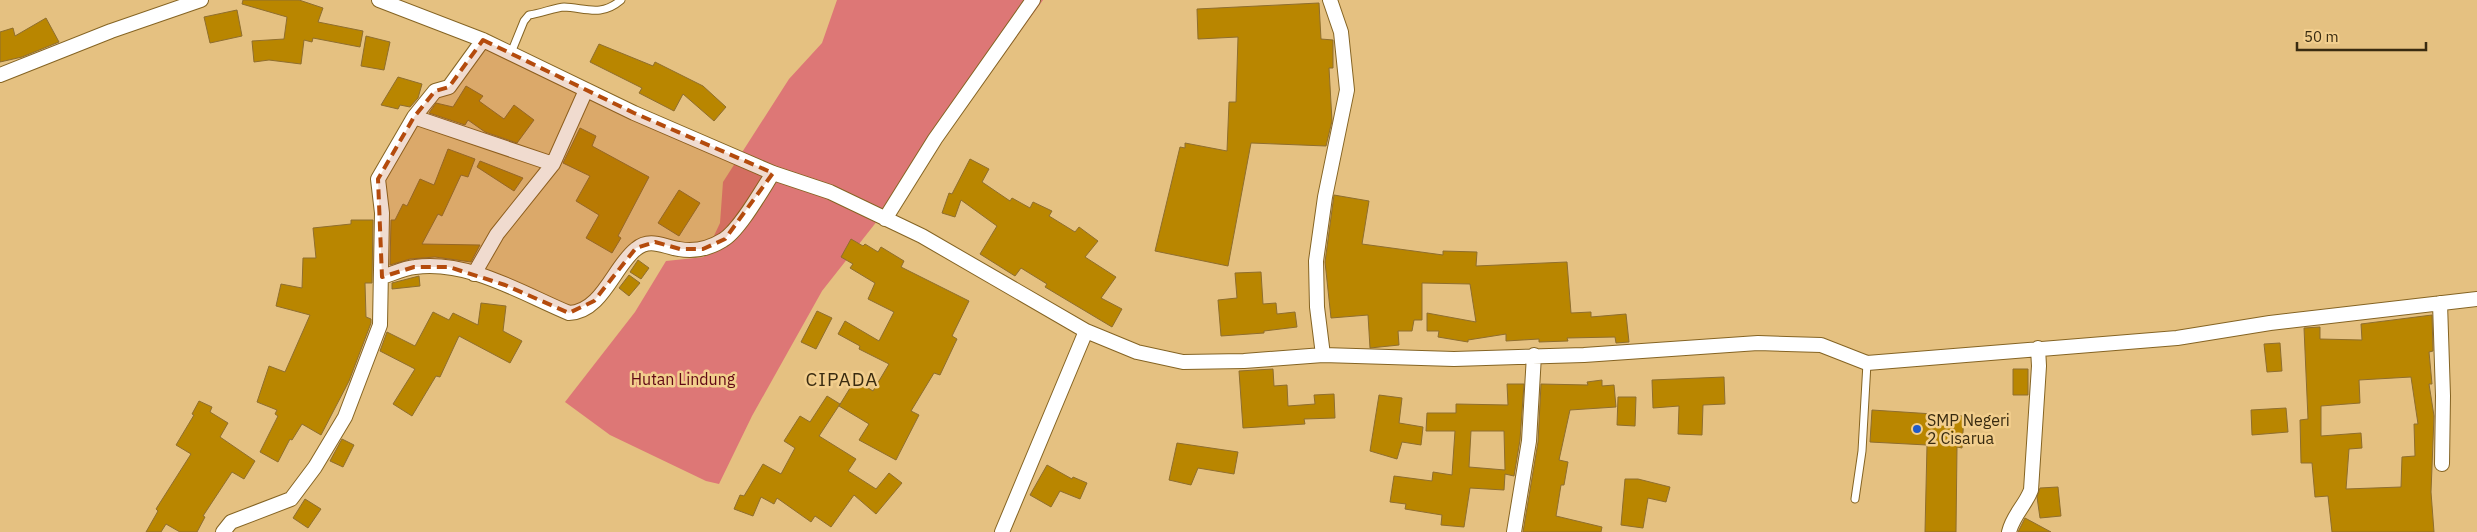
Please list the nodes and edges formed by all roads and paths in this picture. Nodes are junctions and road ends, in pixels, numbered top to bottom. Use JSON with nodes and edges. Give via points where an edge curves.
{"nodes":[{"id":1,"x":201,"y":0,"type":"edge"},
{"id":2,"x":379,"y":0,"type":"edge"},
{"id":3,"x":621,"y":0,"type":"edge"},
{"id":4,"x":1033,"y":0,"type":"edge"},
{"id":5,"x":1330,"y":0,"type":"edge"},
{"id":6,"x":483,"y":40,"type":"junction"},
{"id":7,"x":512,"y":53,"type":"junction"},
{"id":8,"x":0,"y":75,"type":"edge"},
{"id":9,"x":586,"y":90,"type":"junction"},
{"id":10,"x":414,"y":117,"type":"junction"},
{"id":11,"x":553,"y":164,"type":"junction"},
{"id":12,"x":773,"y":174,"type":"junction"},
{"id":13,"x":885,"y":219,"type":"junction"},
{"id":14,"x":474,"y":274,"type":"junction"},
{"id":15,"x":382,"y":278,"type":"junction"},
{"id":16,"x":2477,"y":299,"type":"edge"},
{"id":17,"x":2440,"y":303,"type":"junction"},
{"id":18,"x":1086,"y":331,"type":"junction"},
{"id":19,"x":2038,"y":348,"type":"junction"},
{"id":20,"x":1323,"y":355,"type":"junction"},
{"id":21,"x":1534,"y":355,"type":"junction"},
{"id":22,"x":1866,"y":363,"type":"junction"},
{"id":23,"x":2442,"y":464,"type":"dead end"},
{"id":24,"x":1855,"y":499,"type":"dead end"},
{"id":25,"x":223,"y":532,"type":"edge"},
{"id":26,"x":1002,"y":532,"type":"edge"},
{"id":27,"x":1514,"y":532,"type":"edge"},
{"id":28,"x":2009,"y":532,"type":"edge"}],
"edges":[{"from":1,"to":8,"type":"street"},
{"from":2,"to":6,"type":"street"},
{"from":3,"to":7,"type":"lane","via":[[613,7],[593,11],[563,7],[529,15]]},
{"from":4,"to":13,"type":"street","via":[[935,139]]},
{"from":5,"to":20,"type":"street","via":[[1342,32],[1347,90],[1325,197],[1316,261]]},
{"from":6,"to":7,"type":"street"},
{"from":6,"to":10,"type":"street","via":[[449,87],[435,90]]},
{"from":7,"to":9,"type":"street"},
{"from":9,"to":11,"type":"street"},
{"from":9,"to":12,"type":"street"},
{"from":10,"to":11,"type":"street"},
{"from":10,"to":15,"type":"street","via":[[378,179],[382,213]]},
{"from":11,"to":14,"type":"street","via":[[498,234]]},
{"from":12,"to":13,"type":"street","via":[[830,192]]},
{"from":12,"to":14,"type":"street","via":[[725,240],[703,250],[680,249],[655,242],[636,248],[594,302],[575,312],[569,313]]},
{"from":13,"to":18,"type":"street","via":[[922,236]]},
{"from":14,"to":15,"type":"street","via":[[449,267],[414,267]]},
{"from":15,"to":25,"type":"street","via":[[380,325],[374,344],[345,416],[315,467],[292,500],[231,522]]},
{"from":16,"to":17,"type":"street"},
{"from":17,"to":19,"type":"street","via":[[2270,322],[2177,338]]},
{"from":17,"to":23,"type":"street"},
{"from":18,"to":20,"type":"street","via":[[1137,352],[1183,362]]},
{"from":18,"to":26,"type":"street"},
{"from":19,"to":22,"type":"street"},
{"from":19,"to":28,"type":"street","via":[[2040,366],[2031,490],[2025,504],[2012,519]]},
{"from":20,"to":21,"type":"street","via":[[1454,359]]},
{"from":21,"to":22,"type":"street","via":[[1767,344],[1821,345]]},
{"from":21,"to":27,"type":"street","via":[[1529,441]]},
{"from":22,"to":24,"type":"lane","via":[[1862,450]]}]}
